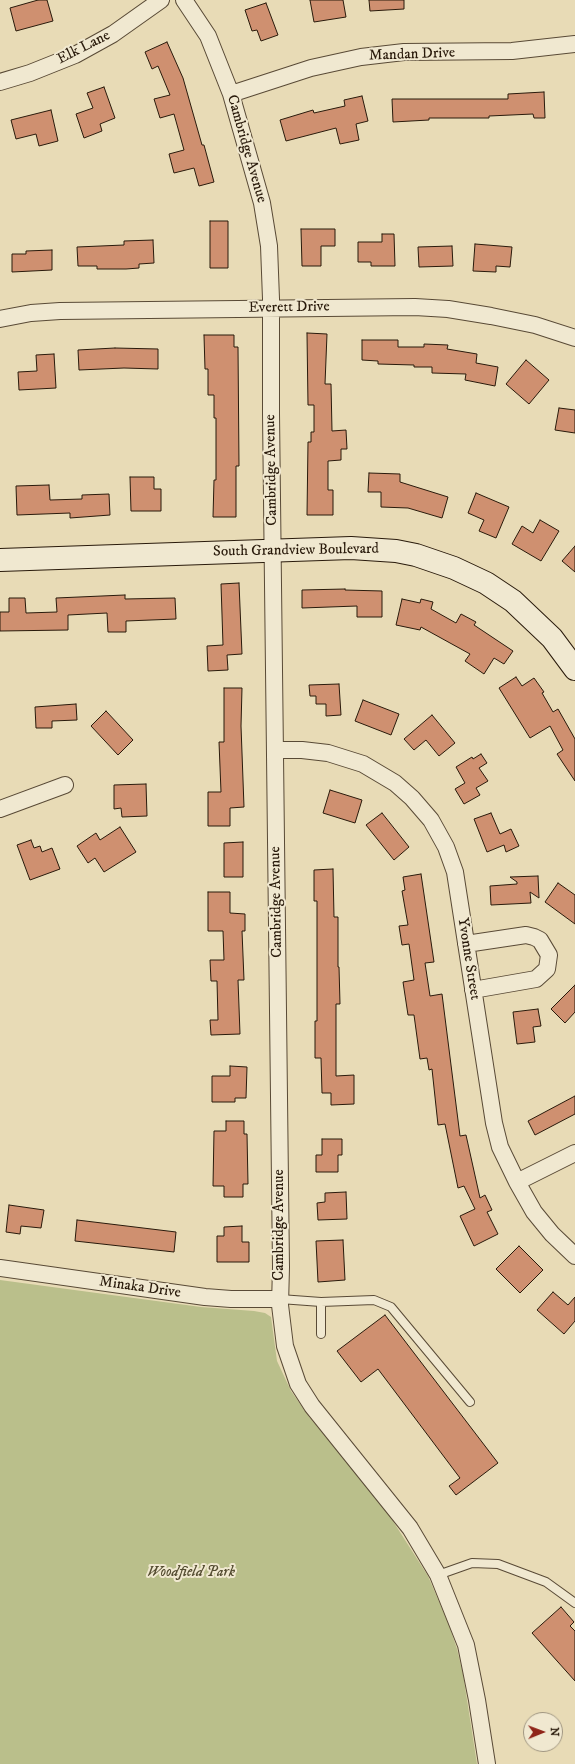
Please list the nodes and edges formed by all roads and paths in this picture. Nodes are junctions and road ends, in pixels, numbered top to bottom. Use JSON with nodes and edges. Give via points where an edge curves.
{"nodes":[{"id":1,"x":161,"y":0,"type":"edge"},
{"id":2,"x":184,"y":0,"type":"edge"},
{"id":3,"x":575,"y":44,"type":"edge"},
{"id":4,"x":0,"y":82,"type":"edge"},
{"id":5,"x":231,"y":94,"type":"junction"},
{"id":6,"x":271,"y":308,"type":"junction"},
{"id":7,"x":0,"y":319,"type":"edge"},
{"id":8,"x":575,"y":338,"type":"edge"},
{"id":9,"x":273,"y":550,"type":"junction"},
{"id":10,"x":0,"y":560,"type":"edge"},
{"id":11,"x":575,"y":669,"type":"edge"},
{"id":12,"x":275,"y":750,"type":"junction"},
{"id":13,"x":65,"y":785,"type":"dead end"},
{"id":14,"x":0,"y":810,"type":"edge"},
{"id":15,"x":466,"y":944,"type":"junction"},
{"id":16,"x":473,"y":990,"type":"junction"},
{"id":17,"x":575,"y":1153,"type":"edge"},
{"id":18,"x":516,"y":1182,"type":"junction"},
{"id":19,"x":575,"y":1256,"type":"edge"},
{"id":20,"x":0,"y":1268,"type":"edge"},
{"id":21,"x":280,"y":1299,"type":"junction"},
{"id":22,"x":321,"y":1302,"type":"junction"},
{"id":23,"x":321,"y":1334,"type":"dead end"},
{"id":24,"x":470,"y":1402,"type":"dead end"},
{"id":25,"x":438,"y":1575,"type":"junction"},
{"id":26,"x":575,"y":1603,"type":"edge"},
{"id":27,"x":487,"y":1764,"type":"edge"}],
"edges":[{"from":1,"to":4,"type":"street","name":"Elk Lane","via":[[113,34],[75,55],[30,74]]},
{"from":2,"to":5,"type":"street","name":"Cambridge Avenue","via":[[208,36]]},
{"from":3,"to":5,"type":"street","name":"Mandan Drive","via":[[512,51],[404,52],[361,57],[311,68]]},
{"from":5,"to":6,"type":"street","name":"Cambridge Avenue","via":[[266,223]]},
{"from":6,"to":7,"type":"street","name":"Everett Drive","via":[[60,311]]},
{"from":6,"to":8,"type":"street","name":"Everett Drive","via":[[448,309],[535,325]]},
{"from":6,"to":9,"type":"street","name":"Cambridge Avenue"},
{"from":9,"to":10,"type":"street","name":"South Grandview Boulevard"},
{"from":9,"to":11,"type":"street","name":"South Grandview Boulevard","via":[[381,549],[416,555],[454,568],[486,583],[513,601],[552,638]]},
{"from":9,"to":12,"type":"street","name":"Cambridge Avenue"},
{"from":12,"to":15,"type":"street","name":"Yvonne Street","via":[[328,753],[355,761],[381,774],[412,798],[431,820],[446,847],[455,872]]},
{"from":12,"to":21,"type":"street","name":"Cambridge Avenue"},
{"from":13,"to":14,"type":"street"},
{"from":15,"to":16,"type":"street","name":"Yvonne Street"},
{"from":15,"to":16,"type":"street","via":[[534,937],[540,940],[549,955],[547,969],[536,979]]},
{"from":16,"to":18,"type":"street","name":"Yvonne Street","via":[[494,1123],[500,1147]]},
{"from":17,"to":18,"type":"street"},
{"from":18,"to":19,"type":"street","name":"Yvonne Street","via":[[534,1212]]},
{"from":20,"to":21,"type":"street","name":"Minaka Drive","via":[[231,1300]]},
{"from":21,"to":22,"type":"lane"},
{"from":21,"to":25,"type":"street","name":"Cambridge Avenue","via":[[285,1346],[298,1384],[330,1430],[410,1528]]},
{"from":22,"to":23,"type":"lane"},
{"from":22,"to":24,"type":"lane","via":[[374,1300],[391,1307]]},
{"from":25,"to":26,"type":"lane","via":[[472,1563],[498,1564],[546,1582]]},
{"from":25,"to":27,"type":"street","name":"Cambridge Avenue","via":[[466,1645]]}]}
